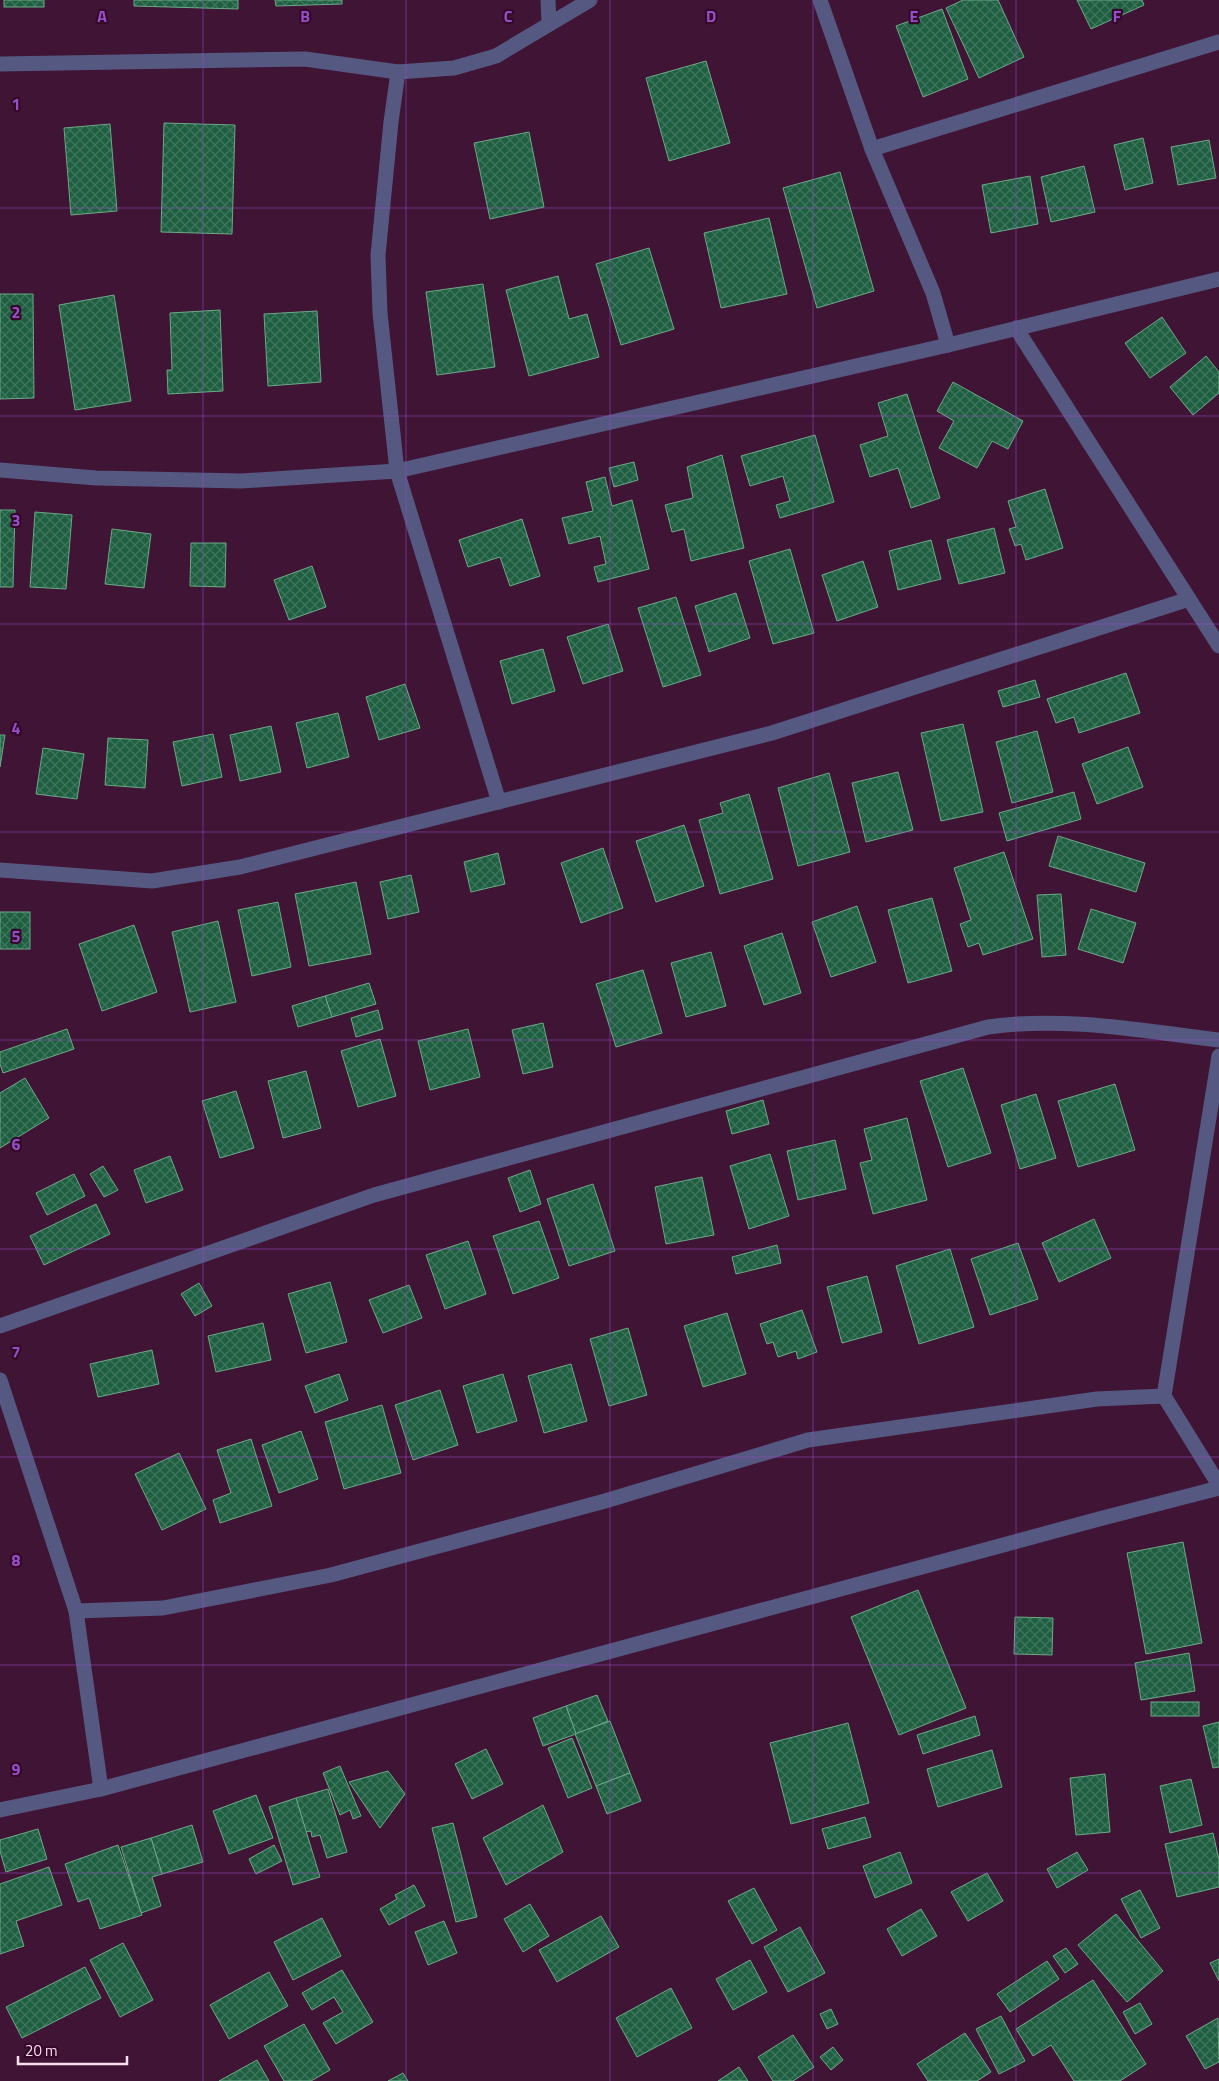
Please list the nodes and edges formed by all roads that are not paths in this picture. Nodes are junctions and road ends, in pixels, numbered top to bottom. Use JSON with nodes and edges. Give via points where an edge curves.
{"nodes":[{"id":1,"x":548,"y":0,"type":"edge"},
{"id":2,"x":590,"y":0,"type":"edge"},
{"id":3,"x":820,"y":0,"type":"edge"},
{"id":4,"x":548,"y":24,"type":"junction"},
{"id":5,"x":1219,"y":42,"type":"edge"},
{"id":6,"x":0,"y":64,"type":"edge"},
{"id":7,"x":398,"y":72,"type":"junction"},
{"id":8,"x":872,"y":149,"type":"junction"},
{"id":9,"x":1219,"y":279,"type":"edge"},
{"id":10,"x":1016,"y":328,"type":"junction"},
{"id":11,"x":948,"y":345,"type":"junction"},
{"id":12,"x":0,"y":470,"type":"edge"},
{"id":13,"x":397,"y":471,"type":"junction"},
{"id":14,"x":1189,"y":599,"type":"junction"},
{"id":15,"x":1219,"y":646,"type":"edge"},
{"id":16,"x":499,"y":802,"type":"junction"},
{"id":17,"x":0,"y":870,"type":"edge"},
{"id":18,"x":1219,"y":1040,"type":"edge"},
{"id":19,"x":1219,"y":1056,"type":"edge"},
{"id":20,"x":0,"y":1326,"type":"edge"},
{"id":21,"x":0,"y":1380,"type":"edge"},
{"id":22,"x":1164,"y":1396,"type":"junction"},
{"id":23,"x":1219,"y":1486,"type":"edge"},
{"id":24,"x":76,"y":1611,"type":"junction"},
{"id":25,"x":101,"y":1790,"type":"junction"},
{"id":26,"x":0,"y":1810,"type":"edge"}],
"edges":[{"from":1,"to":4,"type":"street"},
{"from":2,"to":4,"type":"street"},
{"from":3,"to":8,"type":"street"},
{"from":4,"to":7,"type":"street","via":[[496,56],[454,68]]},
{"from":5,"to":8,"type":"street"},
{"from":6,"to":7,"type":"street","via":[[305,59]]},
{"from":7,"to":13,"type":"street","via":[[378,254],[380,313]]},
{"from":8,"to":11,"type":"street","via":[[933,292]]},
{"from":9,"to":10,"type":"street"},
{"from":10,"to":11,"type":"street"},
{"from":10,"to":14,"type":"street"},
{"from":11,"to":13,"type":"street"},
{"from":12,"to":13,"type":"street","via":[[96,478],[242,481]]},
{"from":13,"to":16,"type":"street"},
{"from":14,"to":15,"type":"street"},
{"from":14,"to":16,"type":"street","via":[[772,733]]},
{"from":16,"to":17,"type":"street","via":[[240,867],[152,881]]},
{"from":18,"to":20,"type":"street","via":[[1064,1022],[988,1027],[374,1195]]},
{"from":19,"to":22,"type":"street"},
{"from":21,"to":24,"type":"street"},
{"from":22,"to":23,"type":"street"},
{"from":22,"to":24,"type":"street","via":[[1097,1399],[808,1440],[605,1501],[331,1575],[163,1608]]},
{"from":23,"to":25,"type":"street"},
{"from":24,"to":25,"type":"street"},
{"from":25,"to":26,"type":"street"}]}
